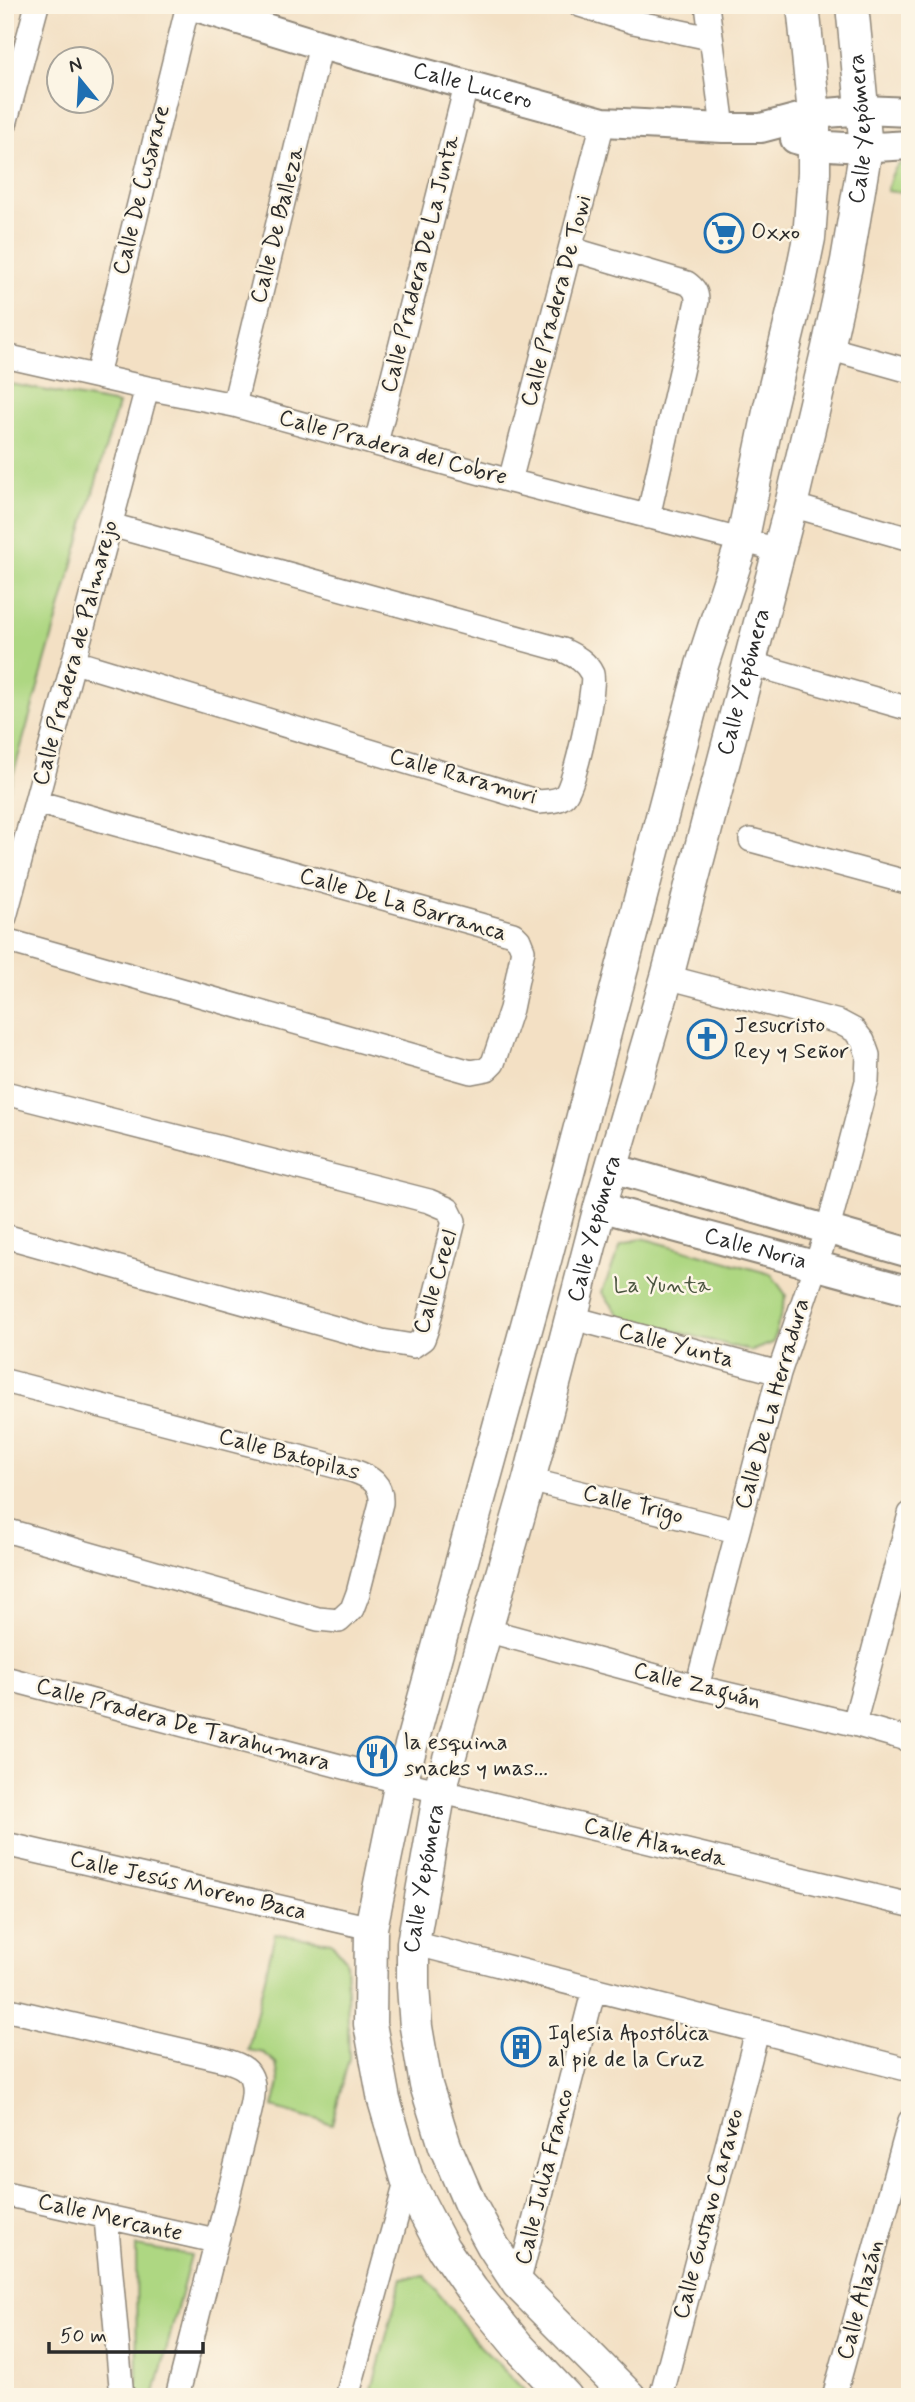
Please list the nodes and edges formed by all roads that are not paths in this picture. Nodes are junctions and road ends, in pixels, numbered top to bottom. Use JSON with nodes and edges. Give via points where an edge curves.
{"nodes":[{"id":1,"x":37,"y":5,"type":"edge"},
{"id":2,"x":189,"y":5,"type":"edge"},
{"id":3,"x":580,"y":5,"type":"edge"},
{"id":4,"x":707,"y":5,"type":"edge"},
{"id":5,"x":803,"y":5,"type":"edge"},
{"id":6,"x":852,"y":5,"type":"edge"},
{"id":7,"x":710,"y":38,"type":"junction"},
{"id":8,"x":321,"y":45,"type":"junction"},
{"id":9,"x":466,"y":86,"type":"junction"},
{"id":10,"x":864,"y":110,"type":"junction"},
{"id":11,"x":910,"y":112,"type":"edge"},
{"id":12,"x":603,"y":122,"type":"junction"},
{"id":13,"x":5,"y":124,"type":"edge"},
{"id":14,"x":723,"y":128,"type":"junction"},
{"id":15,"x":814,"y":130,"type":"junction"},
{"id":16,"x":910,"y":145,"type":"edge"},
{"id":17,"x":866,"y":148,"type":"junction"},
{"id":18,"x":571,"y":249,"type":"junction"},
{"id":19,"x":828,"y":348,"type":"junction"},
{"id":20,"x":5,"y":356,"type":"edge"},
{"id":21,"x":910,"y":371,"type":"edge"},
{"id":22,"x":97,"y":375,"type":"junction"},
{"id":23,"x":147,"y":388,"type":"junction"},
{"id":24,"x":234,"y":405,"type":"junction"},
{"id":25,"x":376,"y":443,"type":"junction"},
{"id":26,"x":510,"y":481,"type":"junction"},
{"id":27,"x":791,"y":505,"type":"junction"},
{"id":28,"x":648,"y":517,"type":"junction"},
{"id":29,"x":111,"y":525,"type":"junction"},
{"id":30,"x":910,"y":539,"type":"edge"},
{"id":31,"x":742,"y":542,"type":"junction"},
{"id":32,"x":779,"y":550,"type":"junction"},
{"id":33,"x":75,"y":662,"type":"junction"},
{"id":34,"x":749,"y":663,"type":"junction"},
{"id":35,"x":910,"y":709,"type":"edge"},
{"id":36,"x":36,"y":802,"type":"junction"},
{"id":37,"x":751,"y":840,"type":"dead end"},
{"id":38,"x":910,"y":883,"type":"edge"},
{"id":39,"x":5,"y":917,"type":"edge"},
{"id":40,"x":5,"y":940,"type":"edge"},
{"id":41,"x":667,"y":977,"type":"junction"},
{"id":42,"x":5,"y":1093,"type":"edge"},
{"id":43,"x":612,"y":1168,"type":"junction"},
{"id":44,"x":600,"y":1207,"type":"junction"},
{"id":45,"x":828,"y":1229,"type":"junction"},
{"id":46,"x":5,"y":1236,"type":"edge"},
{"id":47,"x":910,"y":1253,"type":"edge"},
{"id":48,"x":815,"y":1264,"type":"junction"},
{"id":49,"x":910,"y":1291,"type":"edge"},
{"id":50,"x":573,"y":1318,"type":"junction"},
{"id":51,"x":779,"y":1373,"type":"junction"},
{"id":52,"x":5,"y":1381,"type":"edge"},
{"id":53,"x":529,"y":1480,"type":"junction"},
{"id":54,"x":910,"y":1514,"type":"edge"},
{"id":55,"x":5,"y":1530,"type":"edge"},
{"id":56,"x":736,"y":1531,"type":"junction"},
{"id":57,"x":485,"y":1630,"type":"junction"},
{"id":58,"x":5,"y":1678,"type":"edge"},
{"id":59,"x":697,"y":1687,"type":"junction"},
{"id":60,"x":854,"y":1724,"type":"junction"},
{"id":61,"x":910,"y":1740,"type":"edge"},
{"id":62,"x":401,"y":1782,"type":"junction"},
{"id":63,"x":440,"y":1790,"type":"junction"},
{"id":64,"x":5,"y":1844,"type":"edge"},
{"id":65,"x":910,"y":1905,"type":"edge"},
{"id":66,"x":371,"y":1928,"type":"junction"},
{"id":67,"x":413,"y":1943,"type":"junction"},
{"id":68,"x":593,"y":1989,"type":"junction"},
{"id":69,"x":5,"y":2009,"type":"edge"},
{"id":70,"x":757,"y":2032,"type":"junction"},
{"id":71,"x":910,"y":2070,"type":"edge"},
{"id":72,"x":910,"y":2121,"type":"edge"},
{"id":73,"x":407,"y":2179,"type":"junction"},
{"id":74,"x":5,"y":2193,"type":"edge"},
{"id":75,"x":106,"y":2218,"type":"junction"},
{"id":76,"x":215,"y":2241,"type":"junction"},
{"id":77,"x":518,"y":2284,"type":"junction"},
{"id":78,"x":122,"y":2397,"type":"edge"},
{"id":79,"x":177,"y":2397,"type":"edge"},
{"id":80,"x":347,"y":2397,"type":"edge"},
{"id":81,"x":566,"y":2397,"type":"edge"},
{"id":82,"x":630,"y":2397,"type":"edge"},
{"id":83,"x":662,"y":2397,"type":"edge"},
{"id":84,"x":834,"y":2397,"type":"edge"}],
"edges":[{"from":1,"to":13,"type":"street"},
{"from":2,"to":8,"type":"street","name":"Calle Lucero"},
{"from":2,"to":22,"type":"street","name":"Calle De Cusarare"},
{"from":3,"to":7,"type":"street"},
{"from":4,"to":7,"type":"street"},
{"from":5,"to":15,"type":"main road","name":"Calle Yepómera"},
{"from":6,"to":10,"type":"main road","name":"Calle Yepómera"},
{"from":7,"to":14,"type":"street"},
{"from":8,"to":9,"type":"street","name":"Calle Lucero"},
{"from":8,"to":24,"type":"street","name":"Calle De Balleza"},
{"from":9,"to":12,"type":"street","name":"Calle Lucero"},
{"from":9,"to":25,"type":"street","name":"Calle Pradera De La Junta"},
{"from":10,"to":11,"type":"street"},
{"from":10,"to":15,"type":"street"},
{"from":10,"to":17,"type":"main road","name":"Calle Yepómera"},
{"from":12,"to":14,"type":"street","name":"Calle Lucero"},
{"from":12,"to":18,"type":"street","name":"Calle Pradera De Towi"},
{"from":14,"to":15,"type":"street","name":"Calle Lucero"},
{"from":15,"to":17,"type":"street"},
{"from":15,"to":31,"type":"main road","name":"Calle Yepómera","via":[[809,238]]},
{"from":16,"to":17,"type":"street"},
{"from":17,"to":19,"type":"main road","name":"Calle Yepómera"},
{"from":18,"to":26,"type":"street","name":"Calle Pradera De Towi"},
{"from":18,"to":28,"type":"street","via":[[687,283],[697,293]]},
{"from":19,"to":21,"type":"street"},
{"from":19,"to":27,"type":"main road","name":"Calle Yepómera"},
{"from":20,"to":22,"type":"street","name":"Calle Pradera del Cobre"},
{"from":22,"to":23,"type":"street","name":"Calle Pradera del Cobre"},
{"from":23,"to":24,"type":"street","name":"Calle Pradera del Cobre"},
{"from":23,"to":29,"type":"street","name":"Calle Pradera de Palmarejo"},
{"from":24,"to":25,"type":"street","name":"Calle Pradera del Cobre"},
{"from":25,"to":26,"type":"street","name":"Calle Pradera del Cobre"},
{"from":26,"to":28,"type":"street","name":"Calle Pradera del Cobre"},
{"from":27,"to":30,"type":"street"},
{"from":27,"to":32,"type":"main road","name":"Calle Yepómera"},
{"from":28,"to":31,"type":"street","name":"Calle Pradera del Cobre"},
{"from":29,"to":33,"type":"street","name":"Calle Pradera de Palmarejo"},
{"from":29,"to":33,"type":"street","name":"Calle Raramuri","via":[[576,656],[593,678],[572,784],[561,799],[540,802]]},
{"from":31,"to":32,"type":"street","name":"Calle Pradera del Cobre"},
{"from":31,"to":62,"type":"main road","name":"Calle Yepómera","via":[[702,665]]},
{"from":32,"to":34,"type":"main road","name":"Calle Yepómera"},
{"from":33,"to":36,"type":"street","name":"Calle Pradera de Palmarejo"},
{"from":34,"to":35,"type":"street"},
{"from":34,"to":41,"type":"main road","name":"Calle Yepómera"},
{"from":36,"to":39,"type":"street","name":"Calle Pradera de Palmarejo"},
{"from":36,"to":40,"type":"street","name":"Calle De La Barranca","via":[[513,934],[523,950],[511,1009],[493,1063],[471,1072]]},
{"from":37,"to":38,"type":"street"},
{"from":41,"to":43,"type":"main road","name":"Calle Yepómera"},
{"from":41,"to":45,"type":"street","name":"Calle De La Herradura","via":[[839,1022],[863,1041],[869,1055],[867,1081]]},
{"from":42,"to":46,"type":"street","name":"Calle Creel","via":[[429,1201],[448,1209],[454,1222],[427,1328],[413,1346]]},
{"from":43,"to":44,"type":"main road","name":"Calle Yepómera"},
{"from":43,"to":45,"type":"street","name":"Calle Noria"},
{"from":44,"to":48,"type":"street","name":"Calle Noria"},
{"from":44,"to":50,"type":"main road","name":"Calle Yepómera"},
{"from":45,"to":47,"type":"street","name":"Calle Noria"},
{"from":45,"to":48,"type":"street","name":"Calle De La Herradura"},
{"from":48,"to":49,"type":"street","name":"Calle Noria"},
{"from":48,"to":51,"type":"street","name":"Calle De La Herradura"},
{"from":50,"to":51,"type":"street","name":"Calle Yunta"},
{"from":50,"to":53,"type":"main road","name":"Calle Yepómera"},
{"from":51,"to":56,"type":"street","name":"Calle De La Herradura"},
{"from":52,"to":55,"type":"street","name":"Calle Batopilas","via":[[354,1471],[373,1480],[382,1493],[358,1593],[352,1609],[339,1621],[318,1619]]},
{"from":53,"to":56,"type":"street","name":"Calle Trigo"},
{"from":53,"to":57,"type":"main road","name":"Calle Yepómera"},
{"from":54,"to":60,"type":"street"},
{"from":56,"to":59,"type":"street","name":"Calle De La Herradura"},
{"from":57,"to":59,"type":"street","name":"Calle Zaguán"},
{"from":57,"to":63,"type":"main road","name":"Calle Yepómera"},
{"from":58,"to":62,"type":"street","name":"Calle Pradera De Tarahumara"},
{"from":59,"to":60,"type":"street","name":"Calle Zaguán"},
{"from":60,"to":61,"type":"street","name":"Calle Zaguán"},
{"from":62,"to":63,"type":"street","name":"Calle Alameda"},
{"from":62,"to":66,"type":"main road","name":"Calle Yepómera"},
{"from":63,"to":65,"type":"street","name":"Calle Alameda"},
{"from":63,"to":67,"type":"main road","name":"Calle Yepómera"},
{"from":64,"to":66,"type":"street","name":"Calle Jesús Moreno Baca"},
{"from":66,"to":73,"type":"main road","name":"Calle Yepómera","via":[[370,2024],[384,2100]]},
{"from":67,"to":68,"type":"street"},
{"from":67,"to":77,"type":"main road","name":"Calle Yepómera","via":[[416,2027],[426,2085],[470,2204]]},
{"from":68,"to":70,"type":"street"},
{"from":68,"to":77,"type":"street","name":"Calle Julia Franco"},
{"from":69,"to":76,"type":"street","via":[[246,2069],[252,2096]]},
{"from":70,"to":71,"type":"street"},
{"from":70,"to":83,"type":"street","name":"Calle Gustavo Caraveo"},
{"from":72,"to":84,"type":"street","name":"Calle Alazán"},
{"from":73,"to":80,"type":"street"},
{"from":73,"to":81,"type":"main road","name":"Calle Yepómera","via":[[443,2248],[472,2290]]},
{"from":74,"to":75,"type":"street","name":"Calle Mercante"},
{"from":75,"to":76,"type":"street","name":"Calle Mercante"},
{"from":75,"to":78,"type":"street"},
{"from":76,"to":79,"type":"street"},
{"from":77,"to":82,"type":"main road","name":"Calle Yepómera"}]}
